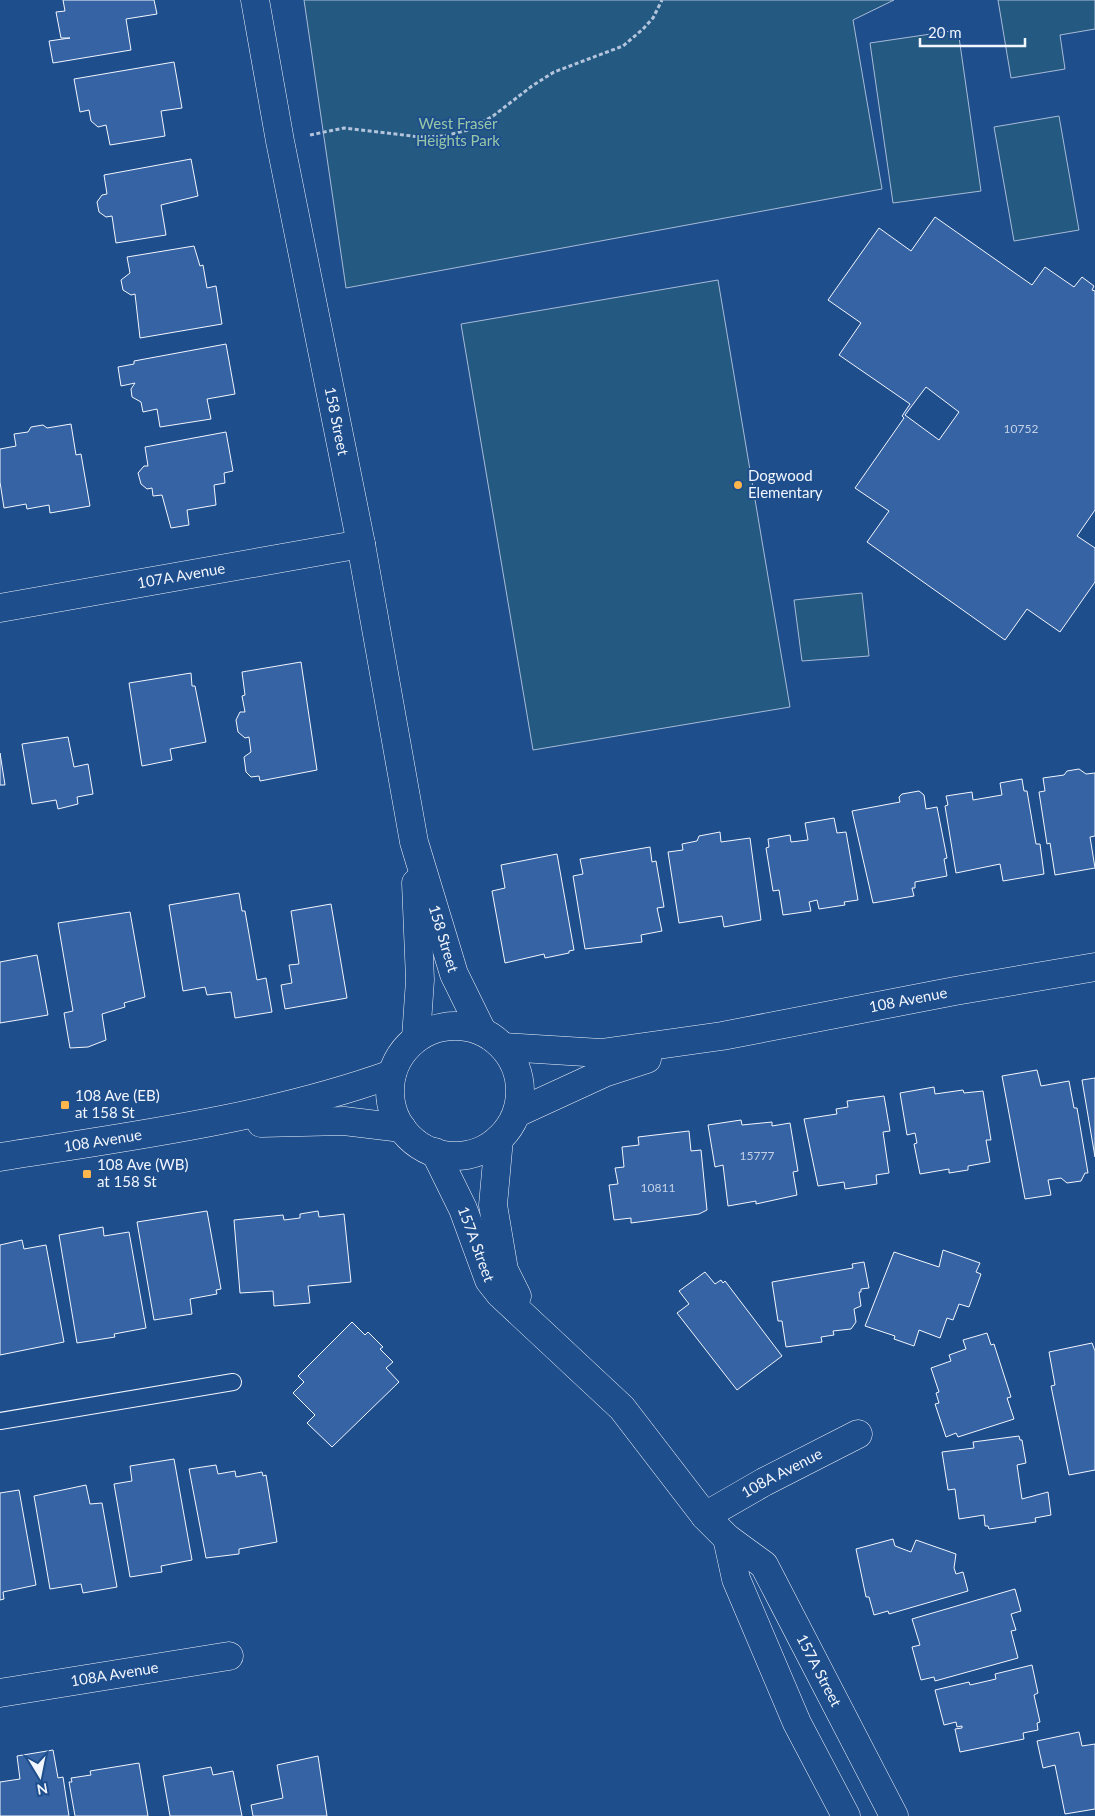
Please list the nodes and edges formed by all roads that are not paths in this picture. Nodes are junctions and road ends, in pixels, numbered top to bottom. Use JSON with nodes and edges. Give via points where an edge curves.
{"nodes":[{"id":1,"x":255,"y":0,"type":"edge"},
{"id":2,"x":361,"y":544,"type":"junction"},
{"id":3,"x":0,"y":608,"type":"edge"},
{"id":4,"x":414,"y":842,"type":"junction"},
{"id":5,"x":1095,"y":967,"type":"edge"},
{"id":6,"x":482,"y":1031,"type":"junction"},
{"id":7,"x":722,"y":1036,"type":"junction"},
{"id":8,"x":416,"y":1038,"type":"junction"},
{"id":9,"x":504,"y":1047,"type":"junction"},
{"id":10,"x":392,"y":1074,"type":"junction"},
{"id":11,"x":517,"y":1113,"type":"junction"},
{"id":12,"x":205,"y":1124,"type":"junction"},
{"id":13,"x":402,"y":1128,"type":"junction"},
{"id":14,"x":499,"y":1139,"type":"junction"},
{"id":15,"x":435,"y":1152,"type":"junction"},
{"id":16,"x":0,"y":1157,"type":"edge"},
{"id":17,"x":533,"y":1327,"type":"junction"},
{"id":18,"x":233,"y":1382,"type":"dead end"},
{"id":19,"x":0,"y":1421,"type":"edge"},
{"id":20,"x":858,"y":1434,"type":"dead end"},
{"id":21,"x":705,"y":1516,"type":"junction"},
{"id":22,"x":728,"y":1538,"type":"junction"},
{"id":23,"x":230,"y":1656,"type":"dead end"},
{"id":24,"x":0,"y":1693,"type":"edge"},
{"id":25,"x":846,"y":1816,"type":"edge"},
{"id":26,"x":894,"y":1816,"type":"edge"}],
"edges":[{"from":1,"to":2,"type":"street","name":"158 Street"},
{"from":2,"to":3,"type":"street","name":"107A Avenue"},
{"from":2,"to":4,"type":"street","name":"158 Street"},
{"from":4,"to":6,"type":"street","name":"158 Street","via":[[454,974]]},
{"from":4,"to":8,"type":"street","name":"158 Street","via":[[420,980]]},
{"from":5,"to":7,"type":"street","name":"108 Avenue","via":[[945,992]]},
{"from":6,"to":8,"type":"street","via":[[448,1026]]},
{"from":6,"to":9,"type":"street"},
{"from":7,"to":9,"type":"street","name":"108 Avenue","via":[[601,1053]]},
{"from":7,"to":11,"type":"street","name":"108 Avenue","via":[[604,1073]]},
{"from":8,"to":10,"type":"street","via":[[401,1054]]},
{"from":9,"to":11,"type":"street","via":[[520,1078]]},
{"from":10,"to":12,"type":"street","name":"108 Avenue","via":[[339,1092]]},
{"from":10,"to":13,"type":"street","via":[[393,1111]]},
{"from":11,"to":14,"type":"street"},
{"from":12,"to":13,"type":"street","name":"108 Avenue","via":[[344,1121]]},
{"from":12,"to":16,"type":"street","name":"108 Avenue"},
{"from":13,"to":15,"type":"street","via":[[416,1143]]},
{"from":14,"to":15,"type":"street","via":[[485,1149],[468,1154],[452,1156]]},
{"from":14,"to":17,"type":"street","name":"157A Street","via":[[493,1205],[500,1252],[504,1270]]},
{"from":15,"to":17,"type":"street","name":"157A Street","via":[[463,1210],[489,1280]]},
{"from":17,"to":21,"type":"street","name":"157A Street","via":[[622,1408]]},
{"from":18,"to":19,"type":"lane"},
{"from":20,"to":21,"type":"street","name":"108A Avenue"},
{"from":21,"to":22,"type":"street","name":"157A Street"},
{"from":22,"to":25,"type":"street","via":[[736,1579],[797,1723]]},
{"from":22,"to":26,"type":"street","name":"157A Street","via":[[764,1565]]},
{"from":23,"to":24,"type":"street","name":"108A Avenue"}]}
